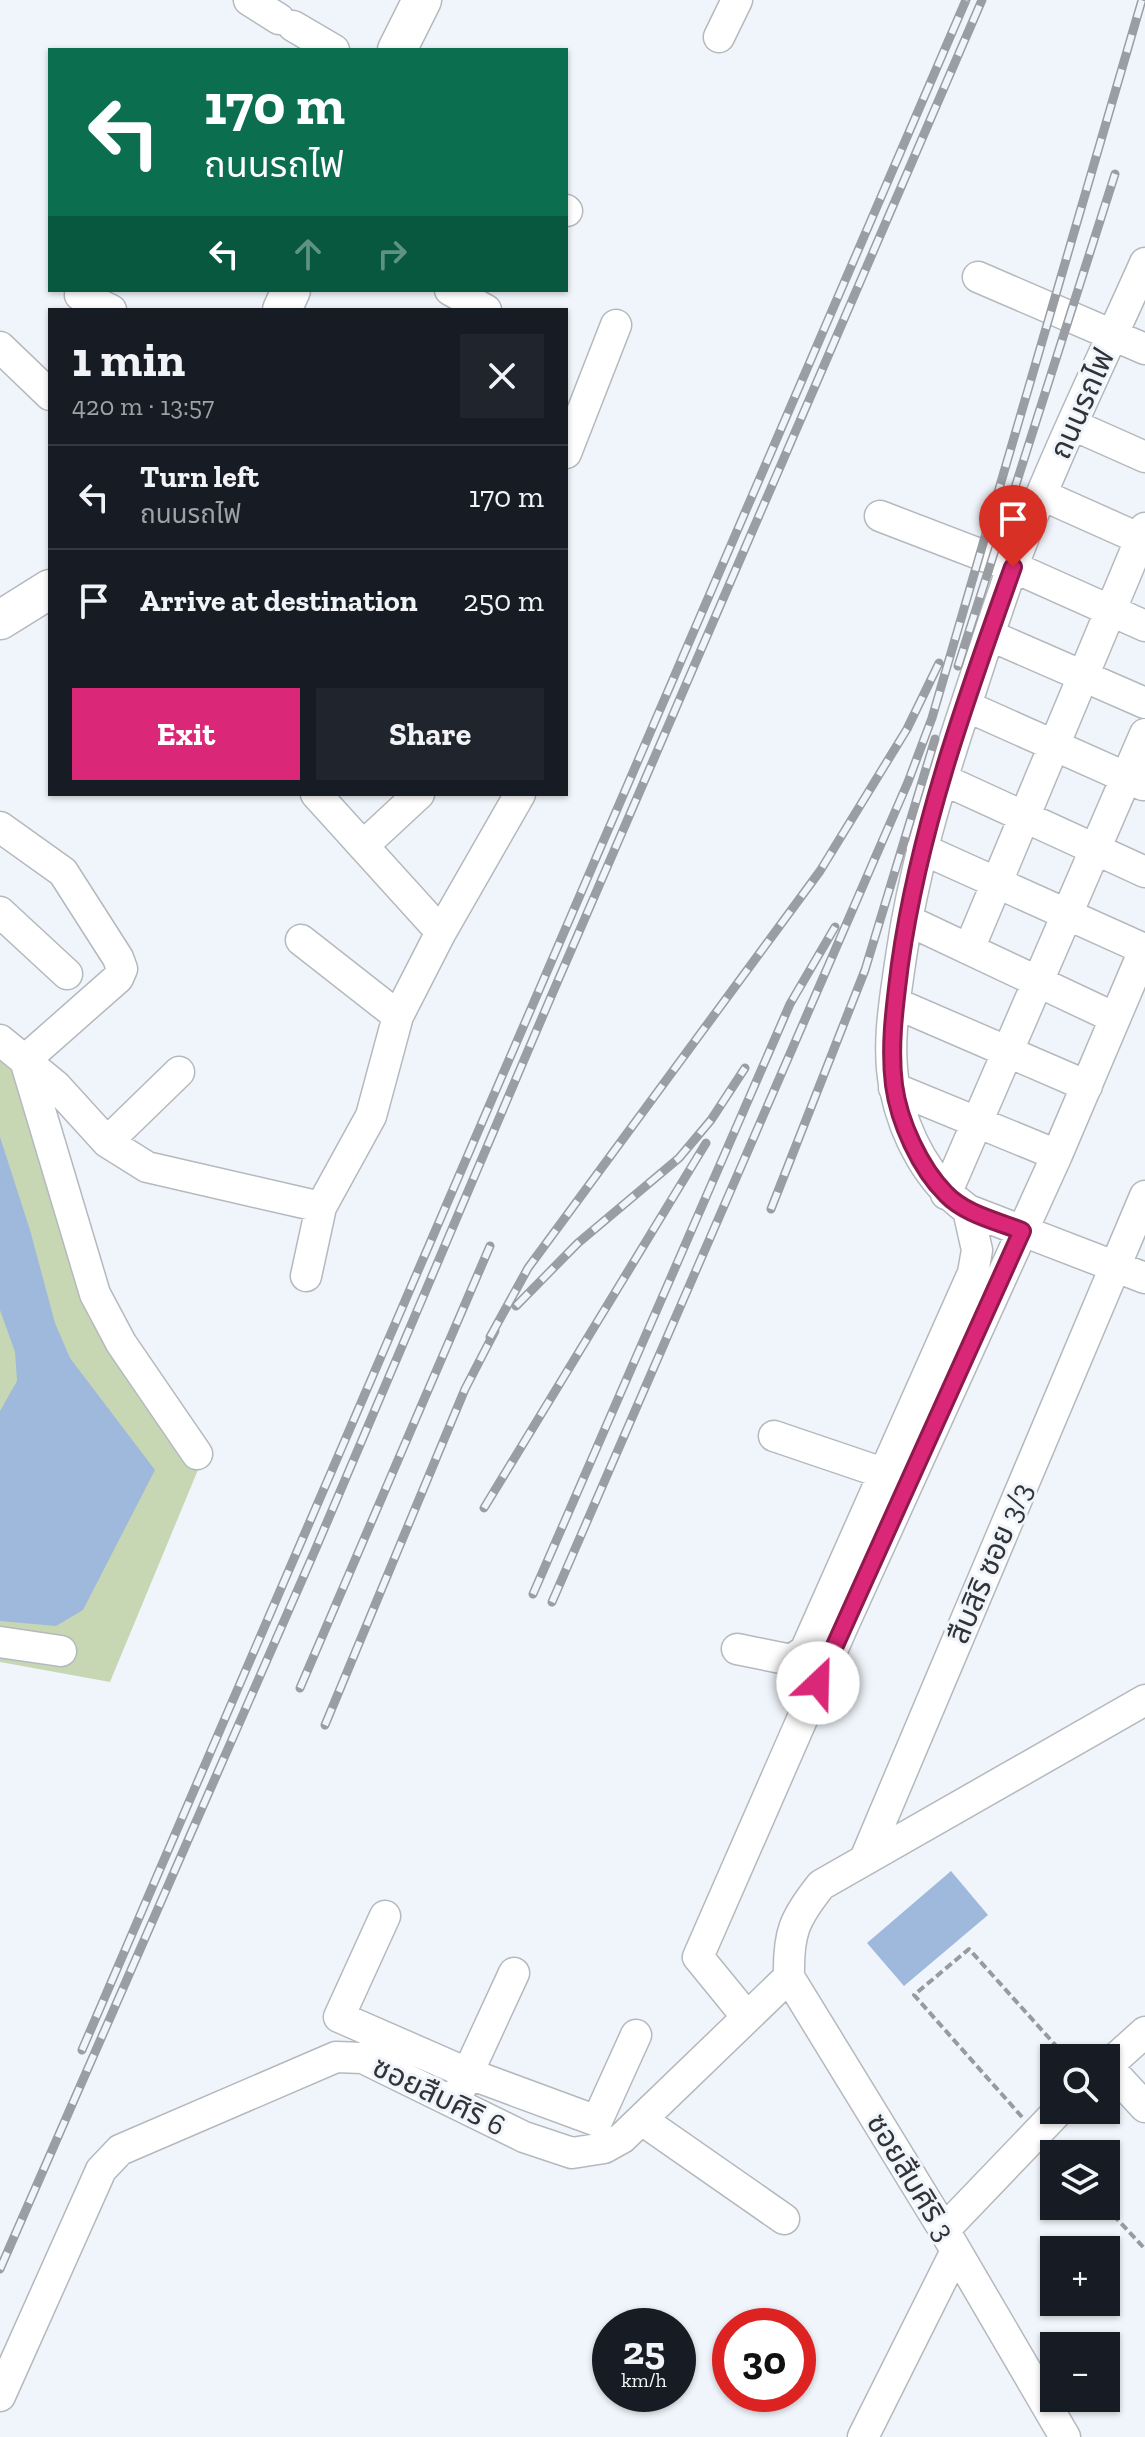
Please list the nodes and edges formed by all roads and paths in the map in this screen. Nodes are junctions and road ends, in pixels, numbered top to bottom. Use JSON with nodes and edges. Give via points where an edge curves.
{"nodes":[{"id":1,"x":249,"y":0,"type":"edge"},
{"id":2,"x":422,"y":0,"type":"edge"},
{"id":3,"x":737,"y":0,"type":"edge"},
{"id":4,"x":719,"y":37,"type":"dead end"},
{"id":5,"x":331,"y":48,"type":"edge"},
{"id":6,"x":398,"y":48,"type":"edge"},
{"id":7,"x":1145,"y":263,"type":"edge"},
{"id":8,"x":978,"y":277,"type":"dead end"},
{"id":9,"x":454,"y":292,"type":"edge"},
{"id":10,"x":80,"y":295,"type":"dead end"},
{"id":11,"x":107,"y":308,"type":"edge"},
{"id":12,"x":482,"y":308,"type":"edge"},
{"id":13,"x":616,"y":325,"type":"dead end"},
{"id":14,"x":1113,"y":335,"type":"junction"},
{"id":15,"x":0,"y":347,"type":"edge"},
{"id":16,"x":1145,"y":349,"type":"edge"},
{"id":17,"x":48,"y":393,"type":"edge"},
{"id":18,"x":1073,"y":425,"type":"junction"},
{"id":19,"x":568,"y":448,"type":"edge"},
{"id":20,"x":1145,"y":457,"type":"edge"},
{"id":21,"x":1042,"y":495,"type":"junction"},
{"id":22,"x":880,"y":516,"type":"dead end"},
{"id":23,"x":1144,"y":536,"type":"edge"},
{"id":24,"x":1013,"y":567,"type":"junction"},
{"id":25,"x":48,"y":590,"type":"edge"},
{"id":26,"x":1110,"y":610,"type":"junction"},
{"id":27,"x":0,"y":620,"type":"edge"},
{"id":28,"x":1145,"y":626,"type":"edge"},
{"id":29,"x":989,"y":635,"type":"junction"},
{"id":30,"x":1084,"y":676,"type":"junction"},
{"id":31,"x":1145,"y":703,"type":"edge"},
{"id":32,"x":966,"y":706,"type":"junction"},
{"id":33,"x":1145,"y":734,"type":"edge"},
{"id":34,"x":1055,"y":746,"type":"junction"},
{"id":35,"x":942,"y":779,"type":"junction"},
{"id":36,"x":1136,"y":782,"type":"edge"},
{"id":37,"x":318,"y":796,"type":"edge"},
{"id":38,"x":417,"y":796,"type":"edge"},
{"id":39,"x":519,"y":796,"type":"edge"},
{"id":40,"x":1025,"y":818,"type":"junction"},
{"id":41,"x":0,"y":827,"type":"edge"},
{"id":42,"x":363,"y":846,"type":"junction"},
{"id":43,"x":922,"y":849,"type":"junction"},
{"id":44,"x":1095,"y":850,"type":"junction"},
{"id":45,"x":1145,"y":872,"type":"edge"},
{"id":46,"x":997,"y":883,"type":"junction"},
{"id":47,"x":0,"y":912,"type":"edge"},
{"id":48,"x":1067,"y":914,"type":"junction"},
{"id":49,"x":907,"y":920,"type":"junction"},
{"id":50,"x":441,"y":932,"type":"junction"},
{"id":51,"x":301,"y":940,"type":"dead end"},
{"id":52,"x":969,"y":949,"type":"junction"},
{"id":53,"x":1145,"y":949,"type":"edge"},
{"id":54,"x":67,"y":974,"type":"dead end"},
{"id":55,"x":1038,"y":982,"type":"junction"},
{"id":56,"x":895,"y":1003,"type":"junction"},
{"id":57,"x":398,"y":1016,"type":"junction"},
{"id":58,"x":1115,"y":1018,"type":"junction"},
{"id":59,"x":0,"y":1040,"type":"edge"},
{"id":60,"x":1008,"y":1051,"type":"junction"},
{"id":61,"x":25,"y":1060,"type":"junction"},
{"id":62,"x":179,"y":1072,"type":"dead end"},
{"id":63,"x":1087,"y":1086,"type":"junction"},
{"id":64,"x":894,"y":1088,"type":"junction"},
{"id":65,"x":977,"y":1122,"type":"junction"},
{"id":66,"x":107,"y":1142,"type":"junction"},
{"id":67,"x":1057,"y":1155,"type":"junction"},
{"id":68,"x":1145,"y":1196,"type":"edge"},
{"id":69,"x":957,"y":1202,"type":"junction"},
{"id":70,"x":321,"y":1207,"type":"junction"},
{"id":71,"x":1022,"y":1231,"type":"junction"},
{"id":72,"x":1114,"y":1266,"type":"junction"},
{"id":73,"x":306,"y":1276,"type":"dead end"},
{"id":74,"x":1145,"y":1278,"type":"edge"},
{"id":75,"x":774,"y":1436,"type":"dead end"},
{"id":76,"x":197,"y":1454,"type":"dead end"},
{"id":77,"x":883,"y":1473,"type":"junction"},
{"id":78,"x":0,"y":1642,"type":"edge"},
{"id":79,"x":737,"y":1649,"type":"dead end"},
{"id":80,"x":61,"y":1651,"type":"dead end"},
{"id":81,"x":1145,"y":1700,"type":"edge"},
{"id":82,"x":865,"y":1859,"type":"junction"},
{"id":83,"x":385,"y":1916,"type":"dead end"},
{"id":84,"x":514,"y":1973,"type":"dead end"},
{"id":85,"x":789,"y":1977,"type":"junction"},
{"id":86,"x":747,"y":2017,"type":"junction"},
{"id":87,"x":1145,"y":2032,"type":"edge"},
{"id":88,"x":636,"y":2035,"type":"dead end"},
{"id":89,"x":1054,"y":2044,"type":"edge"},
{"id":90,"x":1120,"y":2054,"type":"edge"},
{"id":91,"x":467,"y":2073,"type":"junction"},
{"id":92,"x":1120,"y":2080,"type":"edge"},
{"id":93,"x":454,"y":2102,"type":"junction"},
{"id":94,"x":1145,"y":2107,"type":"edge"},
{"id":95,"x":642,"y":2120,"type":"junction"},
{"id":96,"x":1044,"y":2124,"type":"edge"},
{"id":97,"x":1036,"y":2132,"type":"junction"},
{"id":98,"x":784,"y":2219,"type":"dead end"},
{"id":99,"x":1118,"y":2220,"type":"edge"},
{"id":100,"x":950,"y":2240,"type":"junction"},
{"id":101,"x":1145,"y":2249,"type":"edge"},
{"id":102,"x":0,"y":2396,"type":"edge"},
{"id":103,"x":863,"y":2437,"type":"edge"},
{"id":104,"x":1065,"y":2437,"type":"edge"}],
"edges":[{"from":1,"to":5,"type":"street"},
{"from":2,"to":6,"type":"main road"},
{"from":3,"to":4,"type":"street"},
{"from":7,"to":14,"type":"street","name":"ถนนรถไฟ"},
{"from":8,"to":14,"type":"street"},
{"from":9,"to":12,"type":"street"},
{"from":10,"to":11,"type":"street"},
{"from":13,"to":19,"type":"street"},
{"from":14,"to":16,"type":"street"},
{"from":14,"to":18,"type":"street","name":"ถนนรถไฟ"},
{"from":15,"to":17,"type":"street"},
{"from":18,"to":20,"type":"street"},
{"from":18,"to":21,"type":"street","name":"ถนนรถไฟ"},
{"from":21,"to":23,"type":"street"},
{"from":21,"to":24,"type":"street","name":"ถนนรถไฟ"},
{"from":22,"to":24,"type":"street"},
{"from":23,"to":26,"type":"street"},
{"from":24,"to":26,"type":"street"},
{"from":24,"to":29,"type":"street","name":"ถนนรถไฟ"},
{"from":25,"to":27,"type":"main road"},
{"from":26,"to":28,"type":"street"},
{"from":26,"to":30,"type":"street"},
{"from":29,"to":30,"type":"street"},
{"from":29,"to":32,"type":"street","name":"ถนนรถไฟ"},
{"from":30,"to":31,"type":"street"},
{"from":30,"to":34,"type":"street"},
{"from":32,"to":34,"type":"street"},
{"from":32,"to":35,"type":"street","name":"ถนนรถไฟ"},
{"from":33,"to":36,"type":"street"},
{"from":34,"to":36,"type":"street"},
{"from":34,"to":40,"type":"street"},
{"from":35,"to":40,"type":"street"},
{"from":35,"to":43,"type":"street","name":"ถนนรถไฟ"},
{"from":36,"to":44,"type":"street"},
{"from":37,"to":42,"type":"street"},
{"from":38,"to":42,"type":"street"},
{"from":39,"to":50,"type":"street"},
{"from":40,"to":44,"type":"street"},
{"from":40,"to":46,"type":"street"},
{"from":41,"to":61,"type":"street","via":[[63,872],[122,969]]},
{"from":42,"to":50,"type":"street"},
{"from":43,"to":46,"type":"street"},
{"from":43,"to":49,"type":"street","name":"ถนนรถไฟ"},
{"from":44,"to":45,"type":"street"},
{"from":44,"to":48,"type":"street"},
{"from":46,"to":48,"type":"street"},
{"from":46,"to":52,"type":"street"},
{"from":47,"to":54,"type":"street"},
{"from":48,"to":53,"type":"street"},
{"from":48,"to":55,"type":"street"},
{"from":49,"to":52,"type":"street"},
{"from":49,"to":56,"type":"street","name":"ถนนรถไฟ"},
{"from":50,"to":57,"type":"street"},
{"from":51,"to":57,"type":"street"},
{"from":52,"to":55,"type":"street"},
{"from":53,"to":58,"type":"street"},
{"from":55,"to":58,"type":"street"},
{"from":55,"to":60,"type":"street"},
{"from":56,"to":60,"type":"street"},
{"from":56,"to":64,"type":"street","name":"ถนนรถไฟ"},
{"from":57,"to":70,"type":"street","via":[[371,1116]]},
{"from":58,"to":63,"type":"street"},
{"from":59,"to":61,"type":"street"},
{"from":60,"to":63,"type":"street"},
{"from":60,"to":65,"type":"street"},
{"from":61,"to":66,"type":"street"},
{"from":61,"to":76,"type":"street","via":[[95,1294],[121,1343]]},
{"from":62,"to":66,"type":"street"},
{"from":63,"to":67,"type":"street"},
{"from":64,"to":65,"type":"street"},
{"from":64,"to":69,"type":"street","name":"ถนนรถไฟ","via":[[921,1160]]},
{"from":65,"to":67,"type":"street"},
{"from":65,"to":69,"type":"street"},
{"from":66,"to":70,"type":"street","via":[[147,1167]]},
{"from":67,"to":71,"type":"street"},
{"from":68,"to":72,"type":"street","name":"สืบสิริ ซอย 3/3"},
{"from":69,"to":71,"type":"street"},
{"from":69,"to":77,"type":"street","via":[[977,1250],[973,1273]]},
{"from":70,"to":73,"type":"street"},
{"from":71,"to":72,"type":"street"},
{"from":71,"to":86,"type":"street","via":[[698,1957]]},
{"from":72,"to":74,"type":"street"},
{"from":72,"to":82,"type":"street","name":"สืบสิริ ซอย 3/3"},
{"from":75,"to":77,"type":"street"},
{"from":77,"to":79,"type":"street","via":[[805,1651],[791,1660]]},
{"from":78,"to":80,"type":"street"},
{"from":81,"to":82,"type":"street"},
{"from":82,"to":85,"type":"street","via":[[821,1885],[800,1912],[788,1945]]},
{"from":83,"to":91,"type":"street","via":[[339,2017]]},
{"from":84,"to":91,"type":"street"},
{"from":85,"to":86,"type":"street","name":"ซอยสืบศิริ 6"},
{"from":85,"to":100,"type":"street","name":"ซอยสืบศิริ 3"},
{"from":86,"to":95,"type":"street","name":"ซอยสืบศิริ 6"},
{"from":87,"to":90,"type":"street"},
{"from":88,"to":91,"type":"street","via":[[597,2121]]},
{"from":89,"to":97,"type":"path","via":[[969,1949],[914,1995]]},
{"from":91,"to":93,"type":"street"},
{"from":92,"to":94,"type":"street"},
{"from":93,"to":95,"type":"street","name":"ซอยสืบศิริ 6","via":[[524,2137],[572,2153],[604,2148]]},
{"from":93,"to":102,"type":"street","name":"ซอยสืบศิริ 6","via":[[363,2058],[336,2057],[120,2150],[101,2170]]},
{"from":95,"to":98,"type":"street"},
{"from":96,"to":97,"type":"street"},
{"from":97,"to":100,"type":"street"},
{"from":99,"to":101,"type":"path"},
{"from":100,"to":103,"type":"street"},
{"from":100,"to":104,"type":"street","name":"ซอยสืบศิริ 3"}]}
